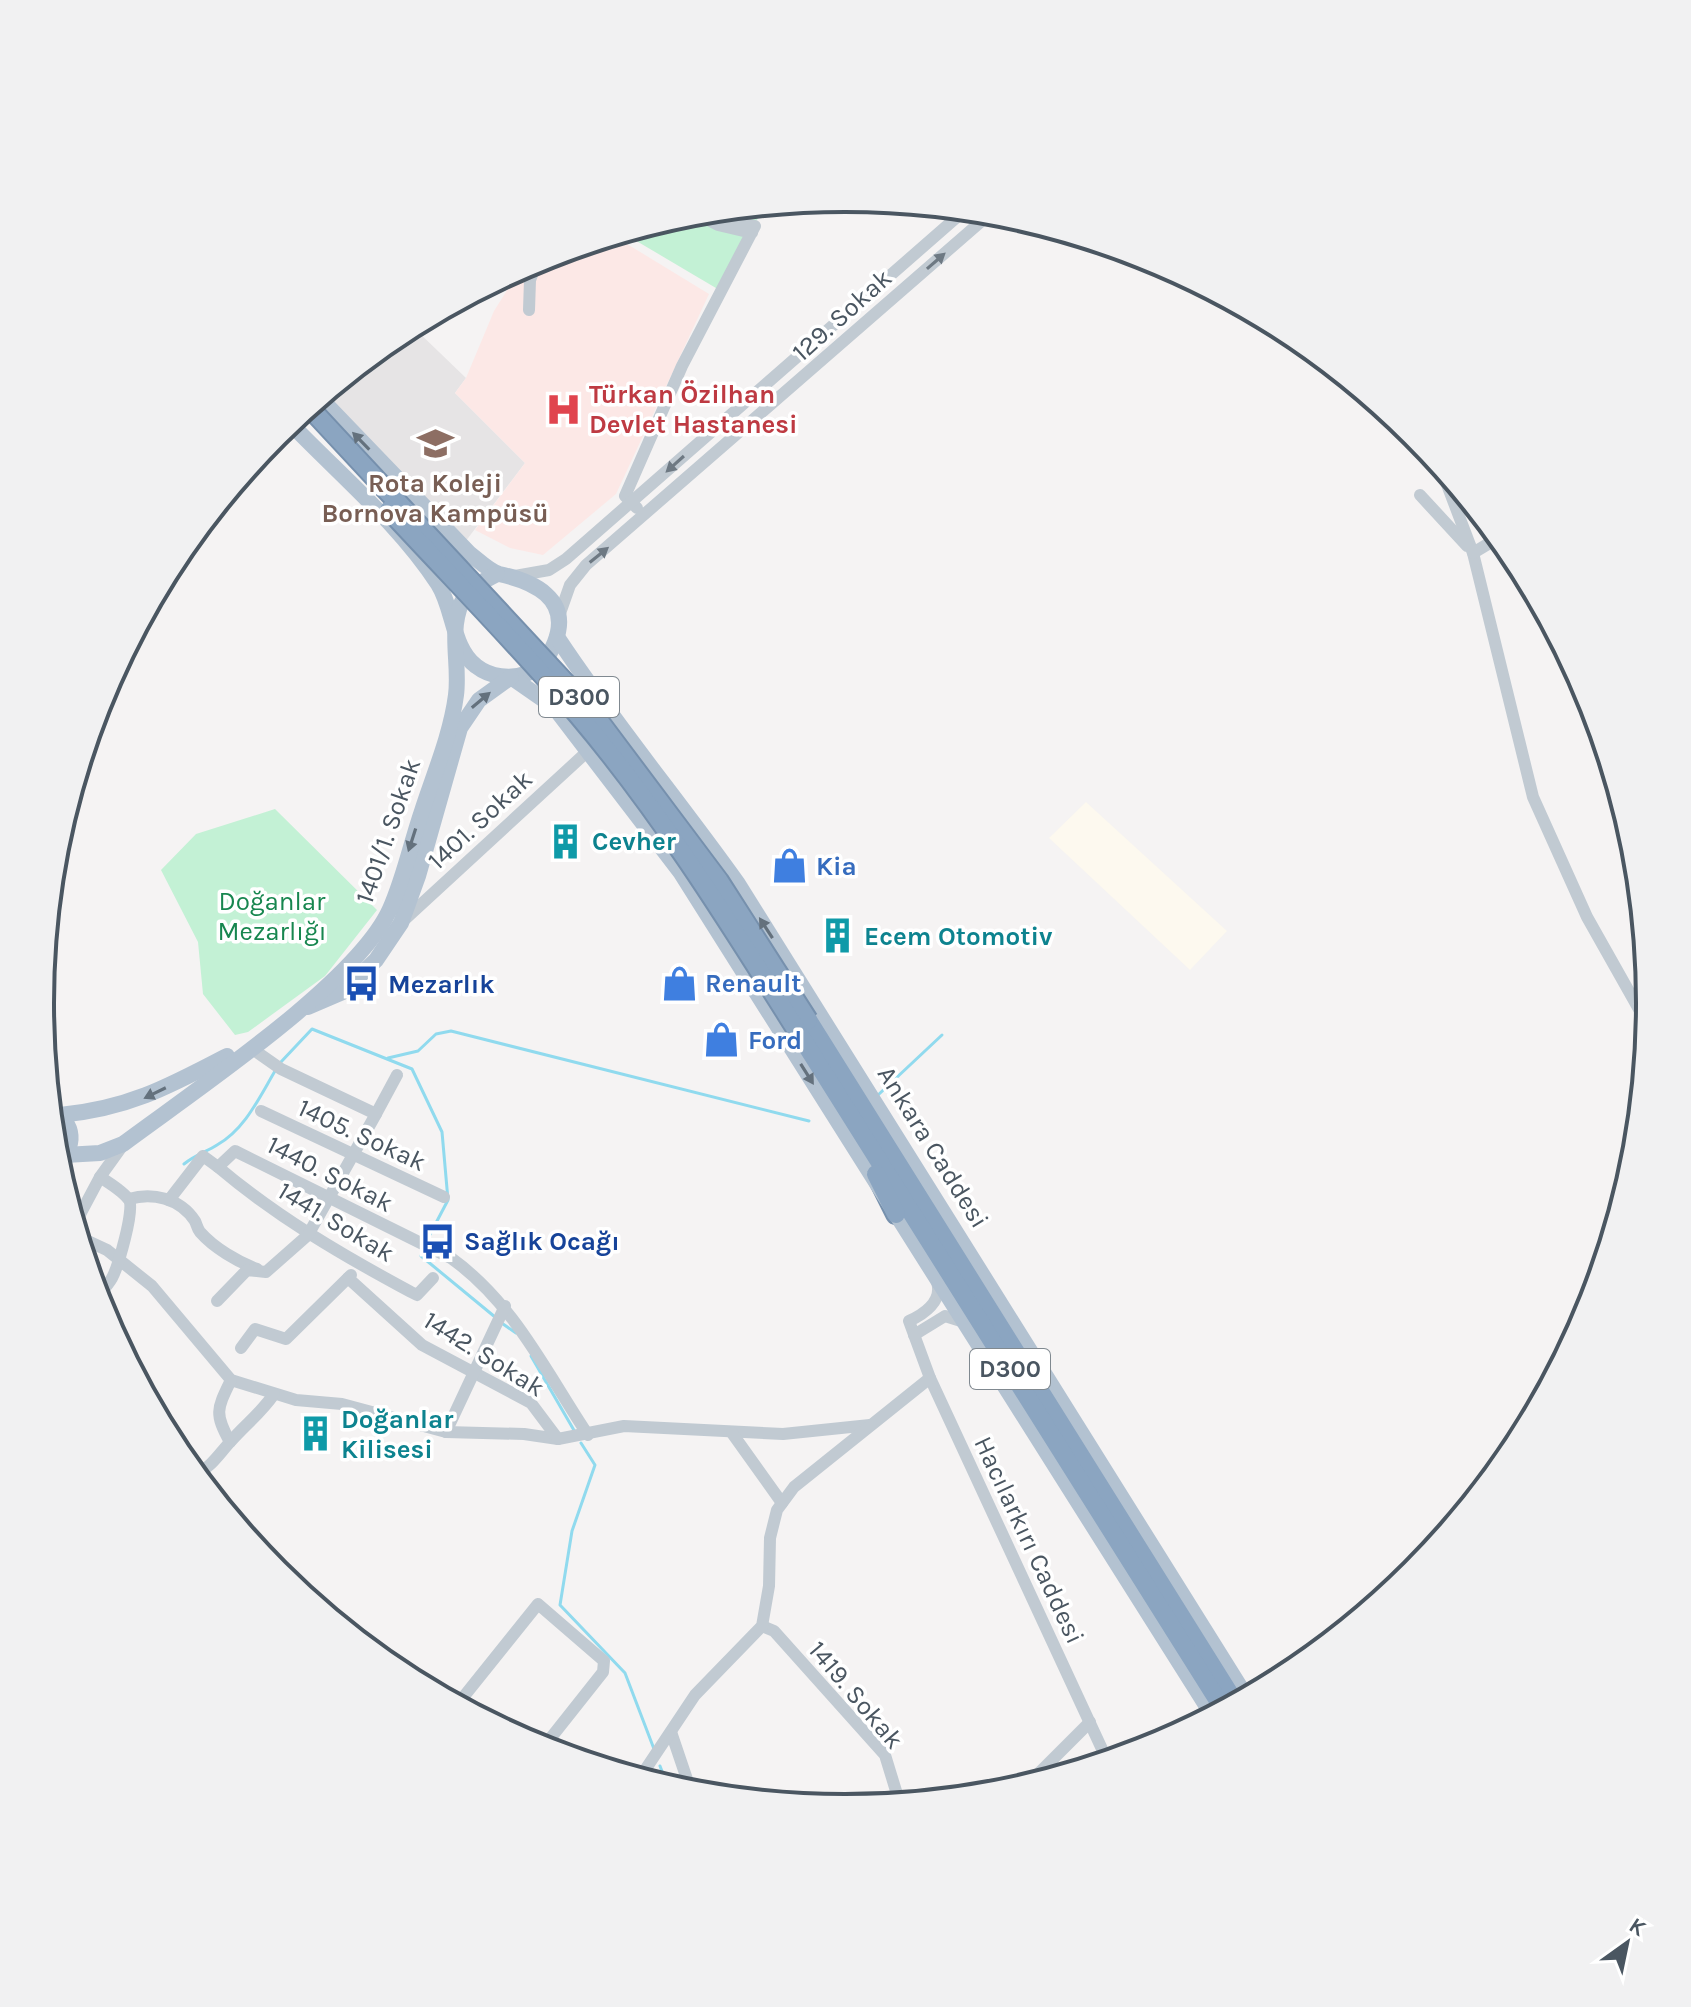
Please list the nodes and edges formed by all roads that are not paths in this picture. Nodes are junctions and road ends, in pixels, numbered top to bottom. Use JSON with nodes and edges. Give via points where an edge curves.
{"nodes":[{"id":1,"x":954,"y":220,"type":"edge"},
{"id":2,"x":725,"y":222,"type":"edge"},
{"id":3,"x":979,"y":224,"type":"edge"},
{"id":4,"x":531,"y":278,"type":"edge"},
{"id":5,"x":529,"y":310,"type":"dead end"},
{"id":6,"x":327,"y":405,"type":"edge"},
{"id":7,"x":317,"y":415,"type":"edge"},
{"id":8,"x":308,"y":423,"type":"edge"},
{"id":9,"x":299,"y":432,"type":"edge"},
{"id":10,"x":1451,"y":494,"type":"edge"},
{"id":11,"x":1420,"y":495,"type":"dead end"},
{"id":12,"x":631,"y":503,"type":"junction"},
{"id":13,"x":645,"y":516,"type":"junction"},
{"id":14,"x":1488,"y":543,"type":"edge"},
{"id":15,"x":1473,"y":552,"type":"junction"},
{"id":16,"x":497,"y":574,"type":"junction"},
{"id":17,"x":515,"y":576,"type":"junction"},
{"id":18,"x":558,"y":619,"type":"junction"},
{"id":19,"x":456,"y":629,"type":"junction"},
{"id":20,"x":557,"y":637,"type":"junction"},
{"id":21,"x":511,"y":677,"type":"junction"},
{"id":22,"x":589,"y":750,"type":"junction"},
{"id":23,"x":401,"y":923,"type":"junction"},
{"id":24,"x":1637,"y":1006,"type":"edge"},
{"id":25,"x":291,"y":1014,"type":"junction"},
{"id":26,"x":802,"y":1025,"type":"junction"},
{"id":27,"x":251,"y":1048,"type":"junction"},
{"id":28,"x":852,"y":1066,"type":"junction"},
{"id":29,"x":397,"y":1075,"type":"dead end"},
{"id":30,"x":834,"y":1089,"type":"junction"},
{"id":31,"x":261,"y":1111,"type":"dead end"},
{"id":32,"x":62,"y":1112,"type":"edge"},
{"id":33,"x":376,"y":1114,"type":"junction"},
{"id":34,"x":63,"y":1122,"type":"edge"},
{"id":35,"x":123,"y":1144,"type":"junction"},
{"id":36,"x":67,"y":1147,"type":"edge"},
{"id":37,"x":888,"y":1147,"type":"junction"},
{"id":38,"x":355,"y":1157,"type":"junction"},
{"id":39,"x":69,"y":1158,"type":"edge"},
{"id":40,"x":218,"y":1167,"type":"junction"},
{"id":41,"x":100,"y":1177,"type":"junction"},
{"id":42,"x":444,"y":1197,"type":"dead end"},
{"id":43,"x":129,"y":1199,"type":"junction"},
{"id":44,"x":169,"y":1200,"type":"junction"},
{"id":45,"x":330,"y":1200,"type":"junction"},
{"id":46,"x":82,"y":1211,"type":"edge"},
{"id":47,"x":896,"y":1214,"type":"junction"},
{"id":48,"x":308,"y":1235,"type":"junction"},
{"id":49,"x":91,"y":1243,"type":"edge"},
{"id":50,"x":118,"y":1261,"type":"junction"},
{"id":51,"x":356,"y":1261,"type":"junction"},
{"id":52,"x":933,"y":1271,"type":"junction"},
{"id":53,"x":266,"y":1272,"type":"junction"},
{"id":54,"x":348,"y":1278,"type":"junction"},
{"id":55,"x":433,"y":1278,"type":"dead end"},
{"id":56,"x":106,"y":1286,"type":"edge"},
{"id":57,"x":217,"y":1301,"type":"dead end"},
{"id":58,"x":505,"y":1306,"type":"junction"},
{"id":59,"x":968,"y":1325,"type":"junction"},
{"id":60,"x":914,"y":1335,"type":"junction"},
{"id":61,"x":241,"y":1348,"type":"dead end"},
{"id":62,"x":474,"y":1372,"type":"junction"},
{"id":63,"x":930,"y":1378,"type":"junction"},
{"id":64,"x":231,"y":1380,"type":"junction"},
{"id":65,"x":274,"y":1394,"type":"junction"},
{"id":66,"x":870,"y":1425,"type":"junction"},
{"id":67,"x":446,"y":1432,"type":"junction"},
{"id":68,"x":732,"y":1433,"type":"junction"},
{"id":69,"x":588,"y":1435,"type":"junction"},
{"id":70,"x":558,"y":1439,"type":"junction"},
{"id":71,"x":230,"y":1442,"type":"junction"},
{"id":72,"x":206,"y":1469,"type":"edge"},
{"id":73,"x":1101,"y":1489,"type":"junction"},
{"id":74,"x":782,"y":1503,"type":"junction"},
{"id":75,"x":1188,"y":1602,"type":"junction"},
{"id":76,"x":762,"y":1626,"type":"junction"},
{"id":77,"x":1241,"y":1689,"type":"edge"},
{"id":78,"x":1230,"y":1695,"type":"edge"},
{"id":79,"x":464,"y":1696,"type":"edge"},
{"id":80,"x":1211,"y":1705,"type":"edge"},
{"id":81,"x":1211,"y":1705,"type":"edge"},
{"id":82,"x":1090,"y":1722,"type":"junction"},
{"id":83,"x":671,"y":1732,"type":"junction"},
{"id":84,"x":551,"y":1738,"type":"edge"},
{"id":85,"x":1103,"y":1752,"type":"edge"},
{"id":86,"x":646,"y":1769,"type":"edge"},
{"id":87,"x":1042,"y":1770,"type":"edge"},
{"id":88,"x":687,"y":1779,"type":"edge"},
{"id":89,"x":897,"y":1793,"type":"edge"}],
"edges":[{"from":1,"to":12,"type":"street","name":"129. Sokak","one_way":true},
{"from":2,"to":12,"type":"street","via":[[753,230],[682,366],[625,496]]},
{"from":13,"to":3,"type":"street","name":"129. Sokak","one_way":true},
{"from":4,"to":5,"type":"street"},
{"from":16,"to":6,"type":"main road","one_way":true,"via":[[469,553]]},
{"from":7,"to":26,"type":"highway","name":"Ankara Caddesi","number":"D300","bridge":true,"via":[[590,709],[719,881]]},
{"from":8,"to":26,"type":"highway","name":"Ankara Caddesi","number":"D300","bridge":true,"via":[[578,716]]},
{"from":9,"to":19,"type":"main road","name":"Ankara Caddesi","via":[[412,550],[440,587]]},
{"from":10,"to":15,"type":"street"},
{"from":11,"to":15,"type":"street"},
{"from":12,"to":13,"type":"street"},
{"from":12,"to":17,"type":"street","name":"129. Sokak","via":[[561,563]]},
{"from":18,"to":13,"type":"street","name":"129. Sokak","one_way":true,"via":[[577,575]]},
{"from":14,"to":15,"type":"street"},
{"from":15,"to":24,"type":"street","via":[[1533,797],[1587,917]]},
{"from":16,"to":17,"type":"main road"},
{"from":16,"to":19,"type":"main road","via":[[470,590]]},
{"from":17,"to":18,"type":"main road","via":[[544,592]]},
{"from":18,"to":20,"type":"main road"},
{"from":19,"to":21,"type":"main road","name":"Ankara Caddesi","via":[[475,666]]},
{"from":19,"to":25,"type":"main road","name":"1401/1. Sokak","one_way":true,"via":[[456,694],[389,911],[362,949]]},
{"from":20,"to":21,"type":"main road","via":[[538,667]]},
{"from":28,"to":20,"type":"main road","name":"Ankara Caddesi","one_way":true,"via":[[738,884]]},
{"from":21,"to":22,"type":"main road","name":"Ankara Caddesi","via":[[554,707]]},
{"from":23,"to":21,"type":"main road","name":"1401/1. Sokak","one_way":true,"via":[[460,728],[479,700]]},
{"from":22,"to":23,"type":"street","name":"1401. Sokak"},
{"from":22,"to":47,"type":"main road","name":"Ankara Caddesi","one_way":true,"via":[[681,873]]},
{"from":23,"to":25,"type":"main road","name":"1401/1. Sokak","via":[[376,960],[343,992]]},
{"from":25,"to":27,"type":"main road","name":"1401/1. Sokak"},
{"from":26,"to":30,"type":"highway","name":"Ankara Caddesi","number":"D300"},
{"from":26,"to":37,"type":"highway","name":"Ankara Caddesi","number":"D300"},
{"from":27,"to":32,"type":"main road","one_way":true,"via":[[139,1101]]},
{"from":27,"to":33,"type":"street","via":[[274,1065]]},
{"from":27,"to":35,"type":"main road","name":"1401/1. Sokak"},
{"from":28,"to":37,"type":"highway"},
{"from":28,"to":75,"type":"main road","name":"Ankara Caddesi"},
{"from":29,"to":33,"type":"street"},
{"from":30,"to":47,"type":"highway"},
{"from":30,"to":80,"type":"highway","name":"Ankara Caddesi","number":"D300"},
{"from":31,"to":38,"type":"street","name":"1405. Sokak"},
{"from":33,"to":38,"type":"street"},
{"from":34,"to":36,"type":"main road","via":[[72,1139]]},
{"from":35,"to":39,"type":"main road"},
{"from":35,"to":41,"type":"street","name":"1401/1. Sokak"},
{"from":37,"to":73,"type":"highway","name":"Ankara Caddesi","number":"D300"},
{"from":38,"to":42,"type":"street","name":"1405. Sokak"},
{"from":38,"to":45,"type":"street"},
{"from":40,"to":44,"type":"street","name":"1440. Sokak","via":[[203,1156]]},
{"from":40,"to":45,"type":"street","name":"1440. Sokak","via":[[235,1151]]},
{"from":40,"to":48,"type":"street","name":"1441. Sokak"},
{"from":41,"to":43,"type":"street"},
{"from":41,"to":46,"type":"street","name":"1401/1. Sokak"},
{"from":43,"to":44,"type":"street","via":[[149,1193]]},
{"from":43,"to":50,"type":"street","via":[[132,1222],[122,1238]]},
{"from":44,"to":53,"type":"street","via":[[229,1256]]},
{"from":45,"to":48,"type":"street"},
{"from":45,"to":58,"type":"street","name":"1440. Sokak","via":[[451,1258]]},
{"from":47,"to":52,"type":"main road","name":"Ankara Caddesi"},
{"from":48,"to":51,"type":"street","name":"1441. Sokak"},
{"from":48,"to":53,"type":"street"},
{"from":49,"to":50,"type":"street"},
{"from":50,"to":56,"type":"street"},
{"from":50,"to":64,"type":"street","via":[[152,1286]]},
{"from":51,"to":54,"type":"street"},
{"from":51,"to":55,"type":"street","name":"1441. Sokak","via":[[417,1295]]},
{"from":52,"to":59,"type":"main road","name":"Ankara Caddesi"},
{"from":52,"to":60,"type":"street","name":"Hacılarkırı Caddesi","via":[[939,1290],[935,1301],[909,1321]]},
{"from":53,"to":57,"type":"street","via":[[247,1270]]},
{"from":54,"to":61,"type":"street","via":[[286,1339],[255,1329]]},
{"from":54,"to":62,"type":"street","name":"1442. Sokak","via":[[422,1345]]},
{"from":58,"to":62,"type":"street"},
{"from":58,"to":69,"type":"street","name":"1440. Sokak"},
{"from":59,"to":60,"type":"street","via":[[945,1316]]},
{"from":59,"to":81,"type":"main road","name":"Ankara Caddesi"},
{"from":60,"to":63,"type":"street","name":"Hacılarkırı Caddesi"},
{"from":62,"to":67,"type":"street"},
{"from":62,"to":70,"type":"street","name":"1442. Sokak","via":[[531,1403]]},
{"from":63,"to":66,"type":"street"},
{"from":63,"to":82,"type":"street","name":"Hacılarkırı Caddesi"},
{"from":64,"to":65,"type":"street"},
{"from":64,"to":71,"type":"street","via":[[217,1411]]},
{"from":65,"to":67,"type":"street","via":[[342,1404]]},
{"from":65,"to":71,"type":"street"},
{"from":66,"to":68,"type":"street"},
{"from":66,"to":74,"type":"street","via":[[794,1487]]},
{"from":67,"to":70,"type":"street"},
{"from":68,"to":69,"type":"street","via":[[624,1426]]},
{"from":68,"to":74,"type":"street"},
{"from":69,"to":70,"type":"street"},
{"from":71,"to":72,"type":"street"},
{"from":73,"to":75,"type":"highway"},
{"from":73,"to":78,"type":"highway","name":"Ankara Caddesi","number":"D300"},
{"from":74,"to":76,"type":"street","via":[[770,1538]]},
{"from":75,"to":77,"type":"main road","name":"Ankara Caddesi"},
{"from":76,"to":83,"type":"street","via":[[695,1695]]},
{"from":76,"to":89,"type":"street","name":"1419. Sokak","via":[[774,1631],[885,1755]]},
{"from":79,"to":84,"type":"street","via":[[538,1604],[604,1661],[603,1672]]},
{"from":82,"to":85,"type":"street","name":"Hacılarkırı Caddesi"},
{"from":82,"to":87,"type":"street"},
{"from":83,"to":86,"type":"street"},
{"from":83,"to":88,"type":"street"}]}
